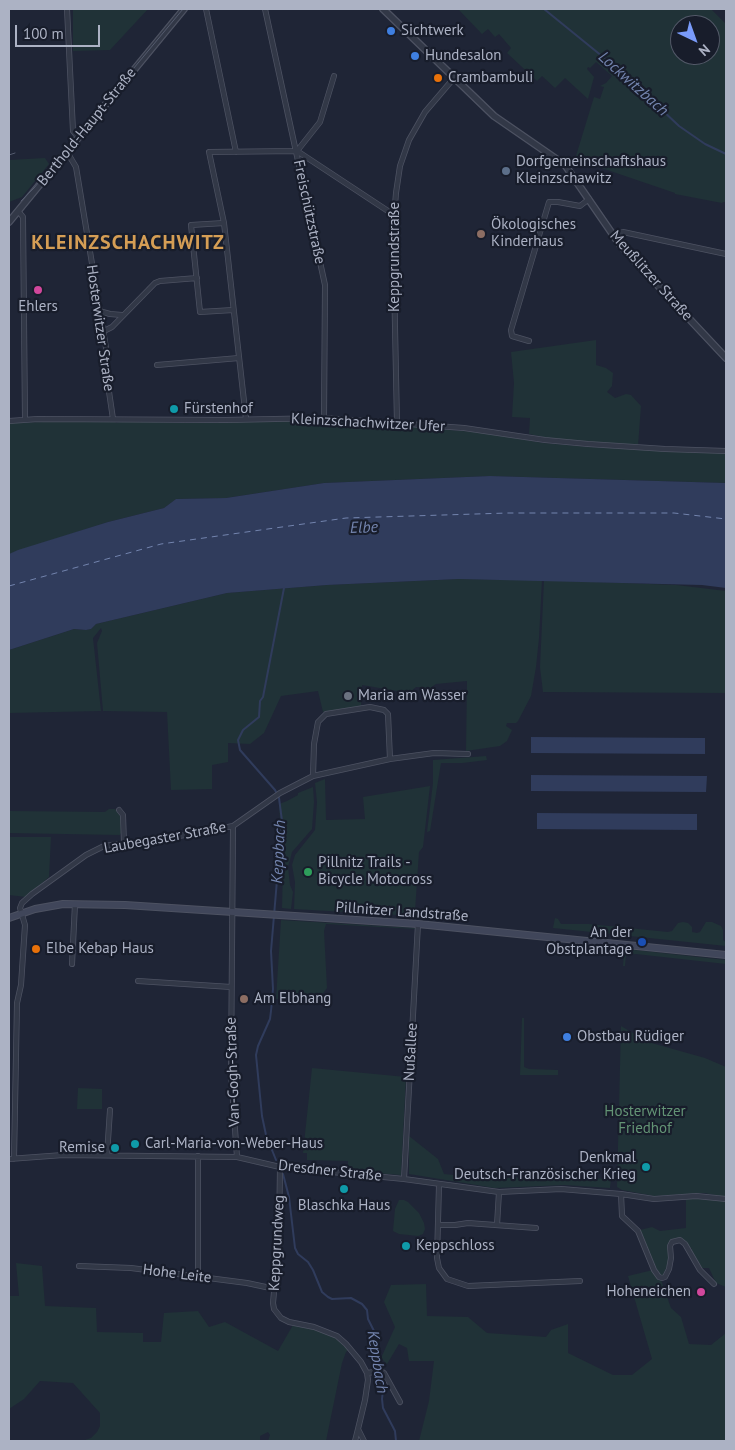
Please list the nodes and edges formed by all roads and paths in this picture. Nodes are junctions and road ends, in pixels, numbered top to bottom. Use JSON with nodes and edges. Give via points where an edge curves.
{"nodes":[{"id":1,"x":67,"y":9,"type":"edge"},
{"id":2,"x":184,"y":9,"type":"edge"},
{"id":3,"x":206,"y":9,"type":"edge"},
{"id":4,"x":265,"y":9,"type":"edge"},
{"id":5,"x":383,"y":9,"type":"edge"},
{"id":6,"x":334,"y":76,"type":"dead end"},
{"id":7,"x":454,"y":78,"type":"junction"},
{"id":8,"x":78,"y":138,"type":"junction"},
{"id":9,"x":296,"y":151,"type":"junction"},
{"id":10,"x":67,"y":152,"type":"junction"},
{"id":11,"x":236,"y":152,"type":"junction"},
{"id":12,"x":589,"y":199,"type":"junction"},
{"id":13,"x":18,"y":211,"type":"junction"},
{"id":14,"x":394,"y":215,"type":"junction"},
{"id":15,"x":9,"y":222,"type":"edge"},
{"id":16,"x":224,"y":223,"type":"junction"},
{"id":17,"x":613,"y":235,"type":"junction"},
{"id":18,"x":726,"y":254,"type":"edge"},
{"id":19,"x":197,"y":278,"type":"junction"},
{"id":20,"x":233,"y":310,"type":"junction"},
{"id":21,"x":99,"y":311,"type":"junction"},
{"id":22,"x":122,"y":315,"type":"junction"},
{"id":23,"x":102,"y":332,"type":"junction"},
{"id":24,"x":529,"y":341,"type":"dead end"},
{"id":25,"x":239,"y":358,"type":"junction"},
{"id":26,"x":726,"y":358,"type":"edge"},
{"id":27,"x":157,"y":365,"type":"dead end"},
{"id":28,"x":324,"y":418,"type":"junction"},
{"id":29,"x":113,"y":419,"type":"junction"},
{"id":30,"x":246,"y":419,"type":"junction"},
{"id":31,"x":25,"y":420,"type":"junction"},
{"id":32,"x":9,"y":421,"type":"edge"},
{"id":33,"x":397,"y":423,"type":"junction"},
{"id":34,"x":726,"y":451,"type":"edge"},
{"id":35,"x":468,"y":754,"type":"dead end"},
{"id":36,"x":390,"y":759,"type":"junction"},
{"id":37,"x":313,"y":776,"type":"junction"},
{"id":38,"x":119,"y":810,"type":"dead end"},
{"id":39,"x":233,"y":826,"type":"junction"},
{"id":40,"x":124,"y":843,"type":"junction"},
{"id":41,"x":75,"y":904,"type":"junction"},
{"id":42,"x":232,"y":912,"type":"junction"},
{"id":43,"x":21,"y":913,"type":"junction"},
{"id":44,"x":9,"y":918,"type":"edge"},
{"id":45,"x":418,"y":924,"type":"junction"},
{"id":46,"x":726,"y":955,"type":"edge"},
{"id":47,"x":72,"y":964,"type":"dead end"},
{"id":48,"x":138,"y":981,"type":"dead end"},
{"id":49,"x":231,"y":987,"type":"junction"},
{"id":50,"x":110,"y":1110,"type":"dead end"},
{"id":51,"x":107,"y":1155,"type":"junction"},
{"id":52,"x":198,"y":1156,"type":"junction"},
{"id":53,"x":237,"y":1157,"type":"junction"},
{"id":54,"x":11,"y":1159,"type":"edge"},
{"id":55,"x":280,"y":1167,"type":"junction"},
{"id":56,"x":404,"y":1179,"type":"junction"},
{"id":57,"x":439,"y":1185,"type":"junction"},
{"id":58,"x":499,"y":1192,"type":"junction"},
{"id":59,"x":621,"y":1194,"type":"junction"},
{"id":60,"x":726,"y":1199,"type":"edge"},
{"id":61,"x":438,"y":1225,"type":"junction"},
{"id":62,"x":497,"y":1225,"type":"junction"},
{"id":63,"x":536,"y":1228,"type":"dead end"},
{"id":64,"x":79,"y":1266,"type":"dead end"},
{"id":65,"x":198,"y":1276,"type":"junction"},
{"id":66,"x":580,"y":1282,"type":"dead end"},
{"id":67,"x":714,"y":1284,"type":"dead end"},
{"id":68,"x":275,"y":1289,"type":"junction"},
{"id":69,"x":369,"y":1372,"type":"junction"},
{"id":70,"x":400,"y":1402,"type":"dead end"},
{"id":71,"x":358,"y":1429,"type":"junction"},
{"id":72,"x":355,"y":1441,"type":"edge"},
{"id":73,"x":364,"y":1441,"type":"edge"}],
"edges":[{"from":1,"to":8,"type":"street","via":[[73,133]]},
{"from":2,"to":8,"type":"street","name":"Berthold-Haupt-Straße"},
{"from":3,"to":11,"type":"street"},
{"from":4,"to":9,"type":"street","name":"Freischützstraße"},
{"from":5,"to":7,"type":"street","name":"Meußlitzer Straße"},
{"from":6,"to":9,"type":"street","via":[[320,122]]},
{"from":7,"to":12,"type":"street","name":"Meußlitzer Straße","via":[[494,116],[559,160]]},
{"from":7,"to":14,"type":"street","name":"Keppgrundstraße","via":[[425,112],[409,140],[400,166]]},
{"from":8,"to":10,"type":"street","name":"Berthold-Haupt-Straße"},
{"from":9,"to":11,"type":"street"},
{"from":9,"to":14,"type":"street"},
{"from":9,"to":28,"type":"street","name":"Freischützstraße","via":[[325,285]]},
{"from":10,"to":13,"type":"street","name":"Berthold-Haupt-Straße"},
{"from":10,"to":21,"type":"street","name":"Hosterwitzer Straße","via":[[76,167]]},
{"from":11,"to":16,"type":"street","via":[[209,152]]},
{"from":12,"to":17,"type":"street","name":"Meußlitzer Straße"},
{"from":12,"to":24,"type":"street","via":[[580,206],[549,202],[511,330],[512,336]]},
{"from":13,"to":15,"type":"street","name":"Berthold-Haupt-Straße"},
{"from":13,"to":31,"type":"street","via":[[23,216]]},
{"from":14,"to":33,"type":"street","name":"Keppgrundstraße"},
{"from":16,"to":19,"type":"street","via":[[191,225]]},
{"from":16,"to":20,"type":"street"},
{"from":17,"to":18,"type":"street","via":[[623,232]]},
{"from":17,"to":26,"type":"street","name":"Meußlitzer Straße"},
{"from":19,"to":20,"type":"street","via":[[200,312]]},
{"from":19,"to":22,"type":"street","via":[[160,281]]},
{"from":20,"to":25,"type":"street"},
{"from":21,"to":22,"type":"street"},
{"from":21,"to":23,"type":"street","name":"Hosterwitzer Straße"},
{"from":22,"to":23,"type":"street"},
{"from":23,"to":29,"type":"street","name":"Hosterwitzer Straße"},
{"from":25,"to":27,"type":"street"},
{"from":25,"to":30,"type":"street"},
{"from":28,"to":30,"type":"street","name":"Kleinzschachwitzer Ufer"},
{"from":28,"to":33,"type":"street","name":"Kleinzschachwitzer Ufer"},
{"from":29,"to":30,"type":"street","name":"Kleinzschachwitzer Ufer"},
{"from":29,"to":31,"type":"street","name":"Kleinzschachwitzer Ufer"},
{"from":31,"to":32,"type":"street","name":"Kleinzschachwitzer Ufer"},
{"from":33,"to":34,"type":"street","name":"Kleinzschachwitzer Ufer","via":[[554,441]]},
{"from":35,"to":36,"type":"street","name":"Laubegaster Straße","via":[[434,753]]},
{"from":36,"to":37,"type":"street","name":"Laubegaster Straße"},
{"from":36,"to":37,"type":"street","via":[[388,714],[384,710],[370,707],[326,714],[318,722]]},
{"from":37,"to":39,"type":"street","name":"Laubegaster Straße","via":[[280,792]]},
{"from":38,"to":40,"type":"street","via":[[123,816]]},
{"from":39,"to":40,"type":"street","name":"Laubegaster Straße"},
{"from":39,"to":42,"type":"street","name":"Van-Gogh-Straße"},
{"from":40,"to":43,"type":"street","name":"Laubegaster Straße","via":[[104,846],[78,860],[22,903]]},
{"from":41,"to":42,"type":"main road","name":"Pillnitzer Landstraße"},
{"from":41,"to":43,"type":"main road","name":"Pillnitzer Landstraße"},
{"from":41,"to":47,"type":"street"},
{"from":42,"to":45,"type":"main road","name":"Pillnitzer Landstraße"},
{"from":42,"to":49,"type":"street","name":"Van-Gogh-Straße"},
{"from":43,"to":44,"type":"main road","name":"Pillnitzer Landstraße"},
{"from":43,"to":54,"type":"street","via":[[25,925],[17,1003]]},
{"from":45,"to":46,"type":"main road","name":"Pillnitzer Landstraße"},
{"from":45,"to":56,"type":"street","name":"Nußallee"},
{"from":48,"to":49,"type":"street"},
{"from":49,"to":53,"type":"street","name":"Van-Gogh-Straße","via":[[231,1073]]},
{"from":50,"to":51,"type":"street"},
{"from":51,"to":52,"type":"street","name":"Dresdner Straße"},
{"from":51,"to":54,"type":"street","name":"Dresdner Straße"},
{"from":52,"to":53,"type":"street","name":"Dresdner Straße"},
{"from":52,"to":65,"type":"street"},
{"from":53,"to":55,"type":"street","name":"Dresdner Straße"},
{"from":55,"to":56,"type":"street","name":"Dresdner Straße"},
{"from":55,"to":68,"type":"street","name":"Keppgrundweg"},
{"from":56,"to":57,"type":"street","name":"Dresdner Straße"},
{"from":57,"to":58,"type":"street","name":"Dresdner Straße"},
{"from":57,"to":61,"type":"street"},
{"from":58,"to":59,"type":"street","name":"Dresdner Straße","via":[[561,1189]]},
{"from":58,"to":62,"type":"street"},
{"from":59,"to":60,"type":"street","name":"Dresdner Straße","via":[[654,1199],[696,1196]]},
{"from":59,"to":67,"type":"street","via":[[622,1216],[638,1231],[659,1277],[665,1277],[669,1269],[672,1242],[680,1240],[700,1270]]},
{"from":61,"to":62,"type":"street"},
{"from":61,"to":66,"type":"street","via":[[437,1258],[447,1279],[468,1286]]},
{"from":62,"to":63,"type":"street"},
{"from":64,"to":65,"type":"street","name":"Hohe Leite"},
{"from":65,"to":68,"type":"street","name":"Hohe Leite"},
{"from":68,"to":69,"type":"street","name":"Keppgrundweg","via":[[274,1309],[281,1318],[337,1336]]},
{"from":69,"to":70,"type":"street","via":[[384,1373]]},
{"from":69,"to":71,"type":"street"},
{"from":71,"to":72,"type":"street"},
{"from":71,"to":73,"type":"street"}]}
